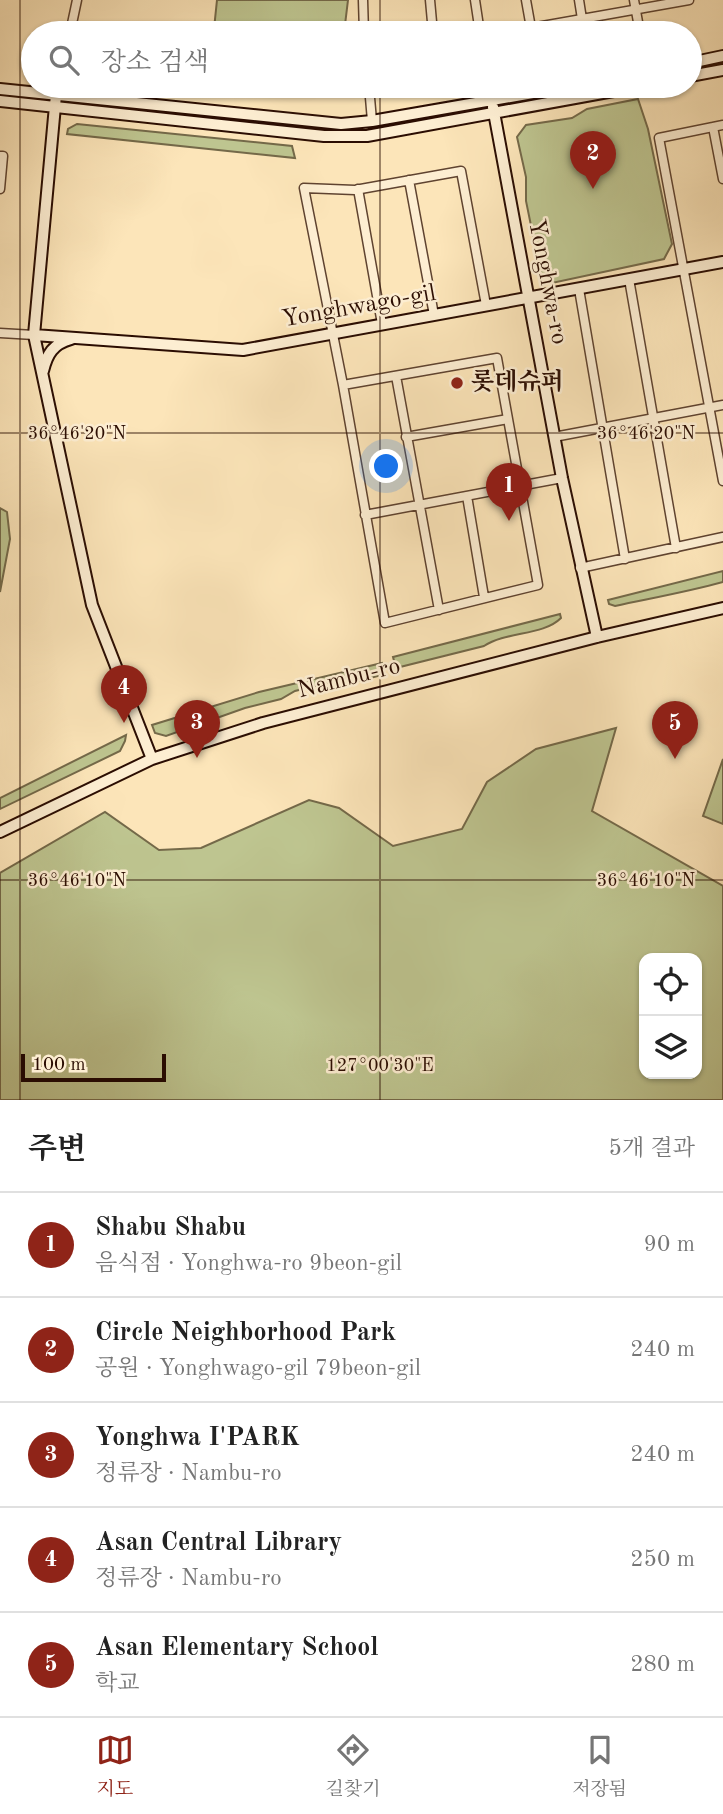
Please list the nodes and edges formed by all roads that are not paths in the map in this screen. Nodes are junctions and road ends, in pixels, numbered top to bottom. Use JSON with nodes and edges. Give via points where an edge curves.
{"nodes":[{"id":1,"x":77,"y":0,"type":"edge"},
{"id":2,"x":363,"y":0,"type":"edge"},
{"id":3,"x":430,"y":0,"type":"edge"},
{"id":4,"x":475,"y":0,"type":"edge"},
{"id":5,"x":526,"y":0,"type":"edge"},
{"id":6,"x":579,"y":0,"type":"edge"},
{"id":7,"x":634,"y":0,"type":"edge"},
{"id":8,"x":689,"y":0,"type":"edge"},
{"id":9,"x":636,"y":10,"type":"junction"},
{"id":10,"x":582,"y":19,"type":"junction"},
{"id":11,"x":73,"y":21,"type":"edge"},
{"id":12,"x":364,"y":21,"type":"edge"},
{"id":13,"x":432,"y":21,"type":"edge"},
{"id":14,"x":478,"y":21,"type":"edge"},
{"id":15,"x":530,"y":21,"type":"edge"},
{"id":16,"x":571,"y":21,"type":"edge"},
{"id":17,"x":638,"y":21,"type":"edge"},
{"id":18,"x":723,"y":56,"type":"edge"},
{"id":19,"x":702,"y":60,"type":"edge"},
{"id":20,"x":723,"y":70,"type":"edge"},
{"id":21,"x":702,"y":74,"type":"edge"},
{"id":22,"x":0,"y":89,"type":"edge"},
{"id":23,"x":21,"y":92,"type":"edge"},
{"id":24,"x":34,"y":98,"type":"edge"},
{"id":25,"x":57,"y":98,"type":"edge"},
{"id":26,"x":71,"y":98,"type":"edge"},
{"id":27,"x":77,"y":98,"type":"edge"},
{"id":28,"x":370,"y":98,"type":"edge"},
{"id":29,"x":491,"y":98,"type":"edge"},
{"id":30,"x":508,"y":98,"type":"edge"},
{"id":31,"x":578,"y":98,"type":"edge"},
{"id":32,"x":0,"y":101,"type":"edge"},
{"id":33,"x":492,"y":101,"type":"junction"},
{"id":34,"x":494,"y":114,"type":"junction"},
{"id":35,"x":372,"y":121,"type":"junction"},
{"id":36,"x":723,"y":125,"type":"edge"},
{"id":37,"x":713,"y":127,"type":"junction"},
{"id":38,"x":0,"y":156,"type":"edge"},
{"id":39,"x":723,"y":179,"type":"edge"},
{"id":40,"x":409,"y":180,"type":"junction"},
{"id":41,"x":0,"y":188,"type":"edge"},
{"id":42,"x":358,"y":189,"type":"junction"},
{"id":43,"x":723,"y":262,"type":"edge"},
{"id":44,"x":684,"y":269,"type":"junction"},
{"id":45,"x":629,"y":279,"type":"junction"},
{"id":46,"x":579,"y":289,"type":"junction"},
{"id":47,"x":528,"y":298,"type":"junction"},
{"id":48,"x":486,"y":305,"type":"junction"},
{"id":49,"x":434,"y":315,"type":"junction"},
{"id":50,"x":382,"y":324,"type":"junction"},
{"id":51,"x":0,"y":333,"type":"edge"},
{"id":52,"x":332,"y":334,"type":"junction"},
{"id":53,"x":34,"y":335,"type":"junction"},
{"id":54,"x":74,"y":338,"type":"junction"},
{"id":55,"x":42,"y":374,"type":"junction"},
{"id":56,"x":396,"y":376,"type":"junction"},
{"id":57,"x":343,"y":386,"type":"junction"},
{"id":58,"x":723,"y":405,"type":"edge"},
{"id":59,"x":710,"y":407,"type":"junction"},
{"id":60,"x":655,"y":417,"type":"junction"},
{"id":61,"x":508,"y":419,"type":"junction"},
{"id":62,"x":603,"y":427,"type":"junction"},
{"id":63,"x":406,"y":437,"type":"junction"},
{"id":64,"x":554,"y":437,"type":"junction"},
{"id":65,"x":562,"y":478,"type":"junction"},
{"id":66,"x":723,"y":481,"type":"edge"},
{"id":67,"x":520,"y":486,"type":"junction"},
{"id":68,"x":467,"y":496,"type":"junction"},
{"id":69,"x":419,"y":505,"type":"junction"},
{"id":70,"x":365,"y":515,"type":"junction"},
{"id":71,"x":723,"y":537,"type":"edge"},
{"id":72,"x":676,"y":548,"type":"junction"},
{"id":73,"x":625,"y":559,"type":"junction"},
{"id":74,"x":580,"y":568,"type":"junction"},
{"id":75,"x":484,"y":597,"type":"junction"},
{"id":76,"x":723,"y":608,"type":"edge"},
{"id":77,"x":439,"y":610,"type":"junction"},
{"id":78,"x":597,"y":637,"type":"junction"},
{"id":79,"x":152,"y":759,"type":"junction"},
{"id":80,"x":0,"y":832,"type":"edge"}],
"edges":[{"from":1,"to":11,"type":"street"},
{"from":2,"to":12,"type":"street"},
{"from":3,"to":13,"type":"street"},
{"from":4,"to":14,"type":"street"},
{"from":5,"to":15,"type":"street"},
{"from":6,"to":10,"type":"street"},
{"from":7,"to":9,"type":"street"},
{"from":8,"to":9,"type":"street"},
{"from":9,"to":10,"type":"street"},
{"from":9,"to":17,"type":"street"},
{"from":10,"to":16,"type":"street"},
{"from":18,"to":19,"type":"street"},
{"from":20,"to":21,"type":"street"},
{"from":22,"to":23,"type":"street"},
{"from":24,"to":32,"type":"street"},
{"from":25,"to":53,"type":"street"},
{"from":26,"to":34,"type":"street","via":[[324,135],[368,135]]},
{"from":27,"to":35,"type":"street","via":[[341,124]]},
{"from":28,"to":35,"type":"street"},
{"from":29,"to":33,"type":"street","name":"Yonghwa-ro"},
{"from":30,"to":33,"type":"street"},
{"from":31,"to":34,"type":"street"},
{"from":33,"to":34,"type":"street","name":"Yonghwa-ro"},
{"from":33,"to":35,"type":"street"},
{"from":34,"to":47,"type":"street","name":"Yonghwa-ro"},
{"from":36,"to":37,"type":"street"},
{"from":37,"to":39,"type":"street"},
{"from":37,"to":44,"type":"street","via":[[659,138]]},
{"from":38,"to":41,"type":"street"},
{"from":40,"to":42,"type":"street"},
{"from":40,"to":48,"type":"street","via":[[461,171]]},
{"from":40,"to":49,"type":"street"},
{"from":42,"to":50,"type":"street"},
{"from":42,"to":52,"type":"street","via":[[304,188]]},
{"from":43,"to":44,"type":"street","name":"Yonghwago-gil"},
{"from":44,"to":45,"type":"street","name":"Yonghwago-gil"},
{"from":44,"to":59,"type":"street"},
{"from":45,"to":46,"type":"street","name":"Yonghwago-gil"},
{"from":45,"to":60,"type":"street"},
{"from":46,"to":47,"type":"street","name":"Yonghwago-gil"},
{"from":46,"to":62,"type":"street"},
{"from":47,"to":48,"type":"street","name":"Yonghwago-gil"},
{"from":47,"to":64,"type":"street","name":"Yonghwa-ro"},
{"from":48,"to":49,"type":"street","name":"Yonghwago-gil"},
{"from":49,"to":50,"type":"street","name":"Yonghwago-gil"},
{"from":50,"to":52,"type":"street","name":"Yonghwago-gil"},
{"from":51,"to":53,"type":"street","name":"Yonghwago-gil"},
{"from":52,"to":54,"type":"street","name":"Yonghwago-gil","via":[[243,350]]},
{"from":52,"to":57,"type":"street"},
{"from":53,"to":54,"type":"street","name":"Yonghwago-gil"},
{"from":53,"to":55,"type":"street"},
{"from":54,"to":55,"type":"street","via":[[52,348]]},
{"from":55,"to":79,"type":"street","via":[[92,605]]},
{"from":56,"to":57,"type":"street"},
{"from":56,"to":61,"type":"street","via":[[496,358]]},
{"from":56,"to":63,"type":"street"},
{"from":57,"to":70,"type":"street"},
{"from":58,"to":59,"type":"street"},
{"from":59,"to":60,"type":"street"},
{"from":59,"to":66,"type":"street"},
{"from":60,"to":62,"type":"street"},
{"from":60,"to":72,"type":"street"},
{"from":61,"to":63,"type":"street"},
{"from":61,"to":67,"type":"street"},
{"from":62,"to":64,"type":"street"},
{"from":62,"to":73,"type":"street"},
{"from":63,"to":69,"type":"street"},
{"from":64,"to":65,"type":"street","name":"Yonghwa-ro"},
{"from":65,"to":67,"type":"street"},
{"from":65,"to":74,"type":"street","name":"Yonghwa-ro"},
{"from":67,"to":68,"type":"street"},
{"from":67,"to":75,"type":"street","via":[[538,585]]},
{"from":68,"to":69,"type":"street"},
{"from":68,"to":75,"type":"street"},
{"from":69,"to":70,"type":"street"},
{"from":69,"to":77,"type":"street"},
{"from":70,"to":77,"type":"street","via":[[385,623]]},
{"from":71,"to":72,"type":"street"},
{"from":72,"to":73,"type":"street"},
{"from":73,"to":74,"type":"street"},
{"from":74,"to":78,"type":"street","name":"Yonghwa-ro"},
{"from":75,"to":77,"type":"street"},
{"from":76,"to":78,"type":"street","name":"Nambu-ro"},
{"from":78,"to":79,"type":"street","name":"Nambu-ro","via":[[263,723]]},
{"from":79,"to":80,"type":"street","name":"Nambu-ro"}]}
